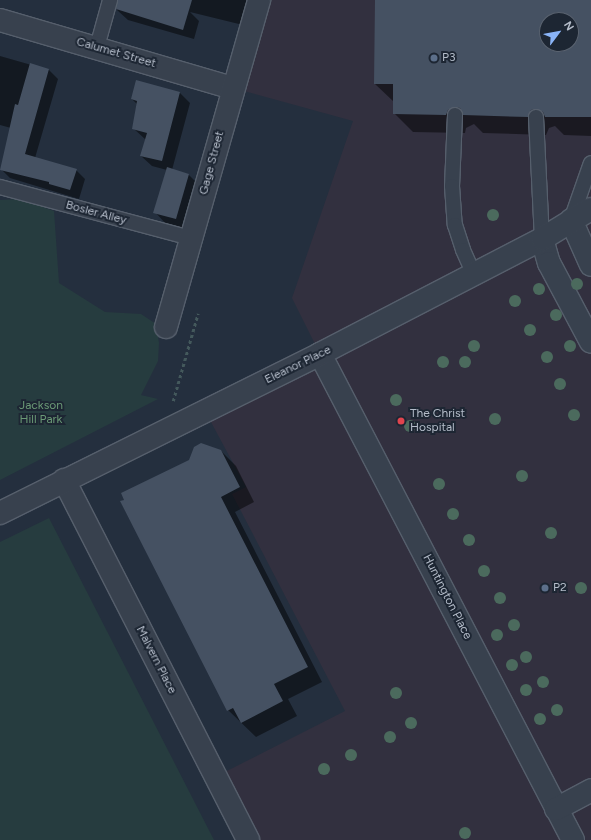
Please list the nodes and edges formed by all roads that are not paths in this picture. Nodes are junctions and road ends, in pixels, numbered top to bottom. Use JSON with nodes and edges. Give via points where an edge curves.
{"nodes":[{"id":1,"x":110,"y":0,"type":"edge"},
{"id":2,"x":259,"y":0,"type":"edge"},
{"id":3,"x":0,"y":20,"type":"edge"},
{"id":4,"x":96,"y":47,"type":"junction"},
{"id":5,"x":233,"y":88,"type":"junction"},
{"id":6,"x":455,"y":115,"type":"dead end"},
{"id":7,"x":536,"y":117,"type":"dead end"},
{"id":8,"x":591,"y":163,"type":"edge"},
{"id":9,"x":0,"y":187,"type":"edge"},
{"id":10,"x":591,"y":210,"type":"edge"},
{"id":11,"x":571,"y":220,"type":"junction"},
{"id":12,"x":191,"y":238,"type":"junction"},
{"id":13,"x":542,"y":239,"type":"junction"},
{"id":14,"x":591,"y":266,"type":"edge"},
{"id":15,"x":474,"y":275,"type":"junction"},
{"id":16,"x":166,"y":327,"type":"dead end"},
{"id":17,"x":591,"y":342,"type":"edge"},
{"id":18,"x":320,"y":354,"type":"junction"},
{"id":19,"x":64,"y":480,"type":"junction"},
{"id":20,"x":0,"y":513,"type":"edge"},
{"id":21,"x":591,"y":790,"type":"edge"},
{"id":22,"x":556,"y":809,"type":"junction"},
{"id":23,"x":248,"y":840,"type":"edge"},
{"id":24,"x":573,"y":840,"type":"edge"}],
"edges":[{"from":1,"to":4,"type":"lane"},
{"from":2,"to":5,"type":"street","name":"Gage Street"},
{"from":3,"to":4,"type":"street","name":"Calumet Street"},
{"from":4,"to":5,"type":"street","name":"Calumet Street"},
{"from":5,"to":12,"type":"street","name":"Gage Street"},
{"from":6,"to":15,"type":"lane","via":[[452,186],[455,225]]},
{"from":7,"to":13,"type":"lane"},
{"from":8,"to":11,"type":"lane"},
{"from":9,"to":12,"type":"lane","name":"Bosler Alley"},
{"from":10,"to":11,"type":"street","name":"Eleanor Place"},
{"from":11,"to":13,"type":"street","name":"Eleanor Place"},
{"from":11,"to":14,"type":"street"},
{"from":12,"to":16,"type":"street","name":"Gage Street"},
{"from":13,"to":15,"type":"street","name":"Eleanor Place"},
{"from":13,"to":17,"type":"street","via":[[548,263]]},
{"from":15,"to":18,"type":"street","name":"Eleanor Place"},
{"from":18,"to":19,"type":"street","name":"Eleanor Place"},
{"from":18,"to":22,"type":"street","name":"Huntington Place"},
{"from":19,"to":20,"type":"street","name":"Eleanor Place"},
{"from":19,"to":23,"type":"street","name":"Malvern Place"},
{"from":21,"to":22,"type":"street"},
{"from":22,"to":24,"type":"street","name":"Huntington Place"}]}
